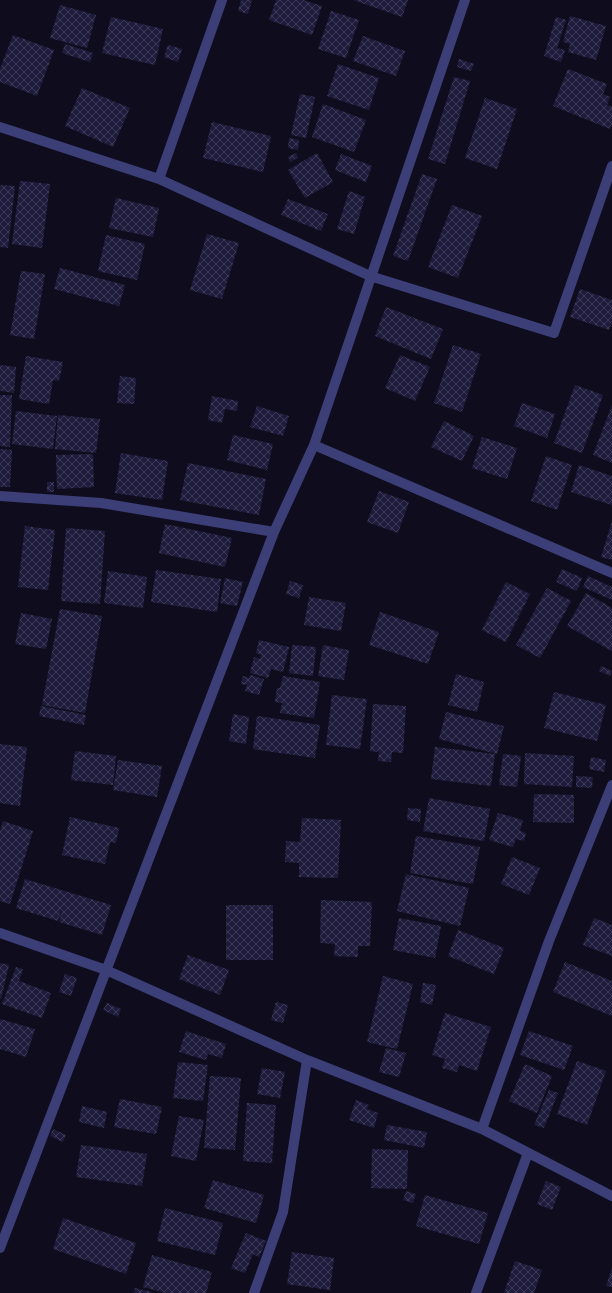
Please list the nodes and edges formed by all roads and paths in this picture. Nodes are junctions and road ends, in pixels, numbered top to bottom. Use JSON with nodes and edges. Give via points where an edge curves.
{"nodes":[{"id":1,"x":222,"y":0,"type":"edge"},
{"id":2,"x":465,"y":0,"type":"edge"},
{"id":3,"x":0,"y":127,"type":"edge"},
{"id":4,"x":612,"y":166,"type":"edge"},
{"id":5,"x":159,"y":179,"type":"junction"},
{"id":6,"x":370,"y":276,"type":"junction"},
{"id":7,"x":314,"y":445,"type":"junction"},
{"id":8,"x":0,"y":496,"type":"edge"},
{"id":9,"x":274,"y":532,"type":"junction"},
{"id":10,"x":612,"y":572,"type":"edge"},
{"id":11,"x":612,"y":784,"type":"edge"},
{"id":12,"x":0,"y":933,"type":"edge"},
{"id":13,"x":106,"y":970,"type":"junction"},
{"id":14,"x":307,"y":1060,"type":"junction"},
{"id":15,"x":482,"y":1129,"type":"junction"},
{"id":16,"x":528,"y":1153,"type":"junction"},
{"id":17,"x":612,"y":1196,"type":"edge"},
{"id":18,"x":0,"y":1248,"type":"edge"},
{"id":19,"x":254,"y":1293,"type":"edge"},
{"id":20,"x":476,"y":1293,"type":"edge"}],
"edges":[{"from":1,"to":5,"type":"street"},
{"from":2,"to":6,"type":"street"},
{"from":3,"to":5,"type":"street"},
{"from":4,"to":6,"type":"street","via":[[554,333]]},
{"from":5,"to":6,"type":"street"},
{"from":6,"to":7,"type":"street"},
{"from":7,"to":9,"type":"street"},
{"from":7,"to":10,"type":"street"},
{"from":8,"to":9,"type":"street","via":[[101,503]]},
{"from":9,"to":13,"type":"street"},
{"from":11,"to":15,"type":"street","via":[[549,941]]},
{"from":12,"to":13,"type":"street"},
{"from":13,"to":14,"type":"street"},
{"from":13,"to":18,"type":"street"},
{"from":14,"to":15,"type":"street"},
{"from":14,"to":19,"type":"street","via":[[283,1212]]},
{"from":15,"to":16,"type":"street"},
{"from":16,"to":17,"type":"street"},
{"from":16,"to":20,"type":"street"}]}
